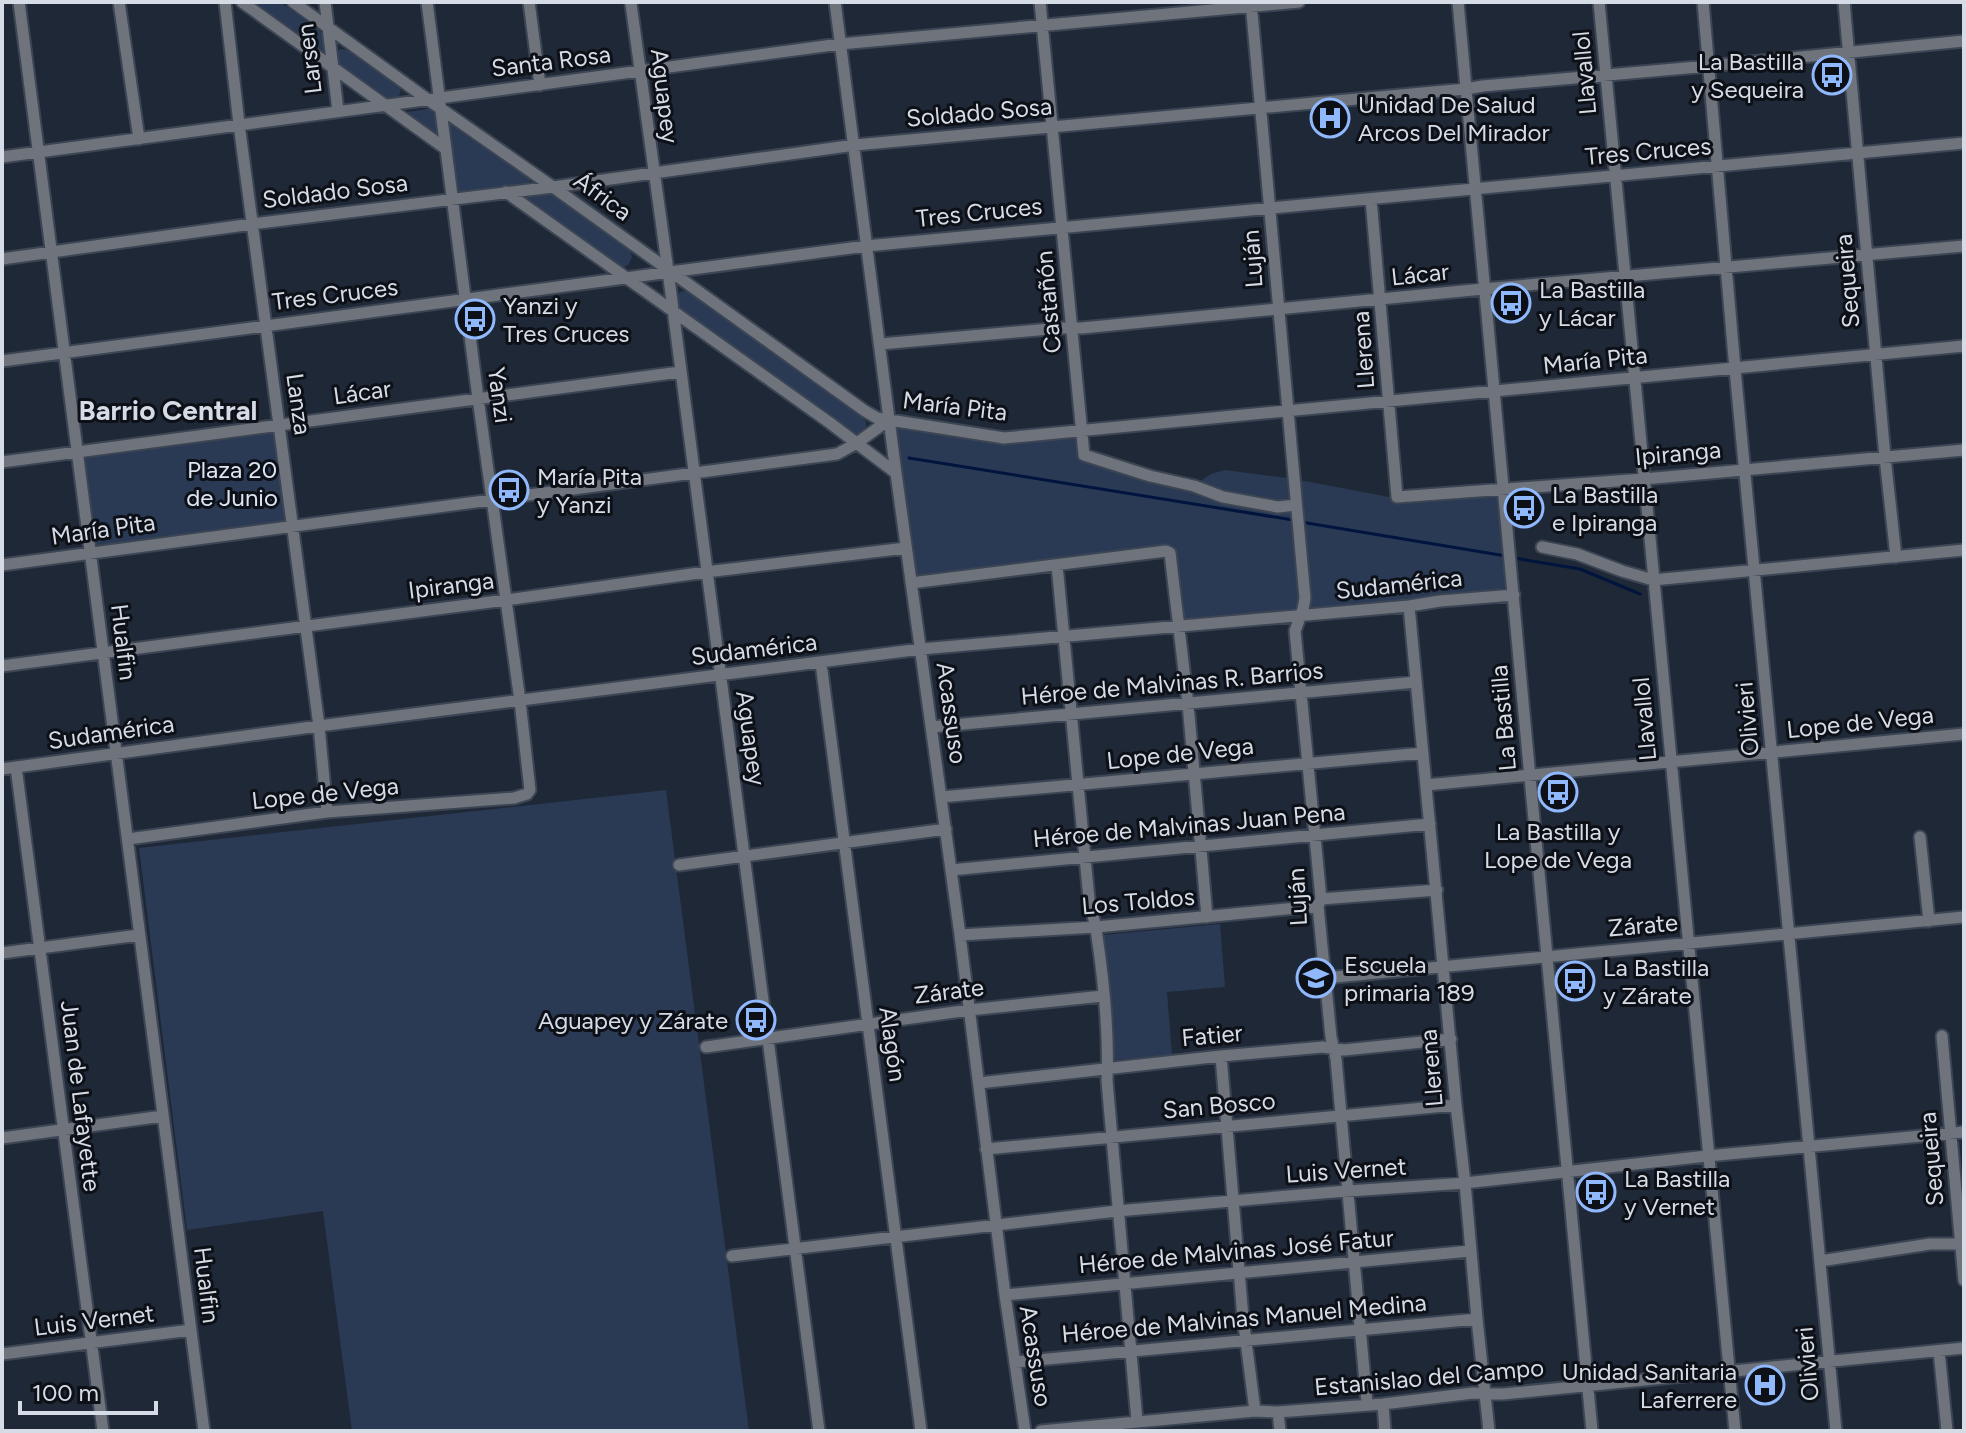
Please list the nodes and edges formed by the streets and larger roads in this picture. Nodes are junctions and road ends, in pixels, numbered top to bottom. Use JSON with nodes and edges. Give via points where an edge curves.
{"nodes":[{"id":1,"x":19,"y":2,"type":"edge"},
{"id":2,"x":119,"y":2,"type":"edge"},
{"id":3,"x":225,"y":2,"type":"edge"},
{"id":4,"x":293,"y":2,"type":"edge"},
{"id":5,"x":325,"y":2,"type":"edge"},
{"id":6,"x":427,"y":2,"type":"edge"},
{"id":7,"x":529,"y":2,"type":"edge"},
{"id":8,"x":835,"y":2,"type":"edge"},
{"id":9,"x":1040,"y":2,"type":"edge"},
{"id":10,"x":1299,"y":2,"type":"edge"},
{"id":11,"x":1458,"y":2,"type":"edge"},
{"id":12,"x":1599,"y":2,"type":"edge"},
{"id":13,"x":1703,"y":2,"type":"edge"},
{"id":14,"x":1844,"y":2,"type":"edge"},
{"id":15,"x":244,"y":3,"type":"edge"},
{"id":16,"x":631,"y":4,"type":"dead end"},
{"id":17,"x":1251,"y":4,"type":"edge"},
{"id":18,"x":1042,"y":25,"type":"junction"},
{"id":19,"x":328,"y":28,"type":"junction"},
{"id":20,"x":1964,"y":41,"type":"edge"},
{"id":21,"x":840,"y":44,"type":"junction"},
{"id":22,"x":1848,"y":52,"type":"junction"},
{"id":23,"x":1709,"y":66,"type":"junction"},
{"id":24,"x":332,"y":67,"type":"junction"},
{"id":25,"x":640,"y":72,"type":"junction"},
{"id":26,"x":1606,"y":75,"type":"junction"},
{"id":27,"x":540,"y":85,"type":"junction"},
{"id":28,"x":1466,"y":89,"type":"junction"},
{"id":29,"x":436,"y":101,"type":"junction"},
{"id":30,"x":386,"y":105,"type":"junction"},
{"id":31,"x":1260,"y":109,"type":"junction"},
{"id":32,"x":338,"y":111,"type":"junction"},
{"id":33,"x":239,"y":124,"type":"junction"},
{"id":34,"x":1053,"y":128,"type":"junction"},
{"id":35,"x":139,"y":139,"type":"junction"},
{"id":36,"x":1964,"y":143,"type":"edge"},
{"id":37,"x":855,"y":145,"type":"junction"},
{"id":38,"x":446,"y":149,"type":"junction"},
{"id":39,"x":38,"y":153,"type":"junction"},
{"id":40,"x":1858,"y":153,"type":"junction"},
{"id":41,"x":2,"y":157,"type":"edge"},
{"id":42,"x":1718,"y":167,"type":"junction"},
{"id":43,"x":653,"y":171,"type":"junction"},
{"id":44,"x":1615,"y":177,"type":"junction"},
{"id":45,"x":553,"y":187,"type":"junction"},
{"id":46,"x":1474,"y":190,"type":"junction"},
{"id":47,"x":506,"y":192,"type":"junction"},
{"id":48,"x":452,"y":199,"type":"junction"},
{"id":49,"x":1371,"y":199,"type":"junction"},
{"id":50,"x":1270,"y":208,"type":"junction"},
{"id":51,"x":252,"y":224,"type":"junction"},
{"id":52,"x":1063,"y":226,"type":"junction"},
{"id":53,"x":866,"y":246,"type":"junction"},
{"id":54,"x":1964,"y":246,"type":"edge"},
{"id":55,"x":52,"y":252,"type":"junction"},
{"id":56,"x":1867,"y":253,"type":"junction"},
{"id":57,"x":2,"y":259,"type":"edge"},
{"id":58,"x":1726,"y":267,"type":"junction"},
{"id":59,"x":668,"y":271,"type":"junction"},
{"id":60,"x":624,"y":277,"type":"junction"},
{"id":61,"x":1625,"y":277,"type":"junction"},
{"id":62,"x":1483,"y":289,"type":"junction"},
{"id":63,"x":465,"y":299,"type":"junction"},
{"id":64,"x":1381,"y":300,"type":"junction"},
{"id":65,"x":1278,"y":309,"type":"junction"},
{"id":66,"x":673,"y":313,"type":"junction"},
{"id":67,"x":265,"y":325,"type":"junction"},
{"id":68,"x":1072,"y":328,"type":"junction"},
{"id":69,"x":880,"y":344,"type":"junction"},
{"id":70,"x":1964,"y":346,"type":"edge"},
{"id":71,"x":65,"y":353,"type":"junction"},
{"id":72,"x":1876,"y":355,"type":"junction"},
{"id":73,"x":2,"y":361,"type":"edge"},
{"id":74,"x":1735,"y":369,"type":"junction"},
{"id":75,"x":680,"y":372,"type":"junction"},
{"id":76,"x":1634,"y":378,"type":"junction"},
{"id":77,"x":1494,"y":392,"type":"junction"},
{"id":78,"x":478,"y":398,"type":"junction"},
{"id":79,"x":1389,"y":402,"type":"junction"},
{"id":80,"x":1288,"y":410,"type":"junction"},
{"id":81,"x":890,"y":419,"type":"junction"},
{"id":82,"x":280,"y":425,"type":"junction"},
{"id":83,"x":1082,"y":429,"type":"junction"},
{"id":84,"x":857,"y":443,"type":"junction"},
{"id":85,"x":1964,"y":450,"type":"edge"},
{"id":86,"x":78,"y":452,"type":"junction"},
{"id":87,"x":1885,"y":457,"type":"junction"},
{"id":88,"x":2,"y":462,"type":"edge"},
{"id":89,"x":1745,"y":469,"type":"junction"},
{"id":90,"x":693,"y":473,"type":"junction"},
{"id":91,"x":896,"y":473,"type":"junction"},
{"id":92,"x":1644,"y":479,"type":"junction"},
{"id":93,"x":1504,"y":490,"type":"junction"},
{"id":94,"x":1397,"y":497,"type":"joint"},
{"id":95,"x":492,"y":500,"type":"junction"},
{"id":96,"x":1297,"y":509,"type":"junction"},
{"id":97,"x":293,"y":526,"type":"junction"},
{"id":98,"x":1542,"y":547,"type":"dead end"},
{"id":99,"x":906,"y":548,"type":"junction"},
{"id":100,"x":1964,"y":550,"type":"edge"},
{"id":101,"x":91,"y":553,"type":"junction"},
{"id":102,"x":1896,"y":557,"type":"junction"},
{"id":103,"x":2,"y":565,"type":"edge"},
{"id":104,"x":1057,"y":565,"type":"junction"},
{"id":105,"x":1755,"y":570,"type":"junction"},
{"id":106,"x":706,"y":572,"type":"junction"},
{"id":107,"x":1653,"y":580,"type":"junction"},
{"id":108,"x":911,"y":583,"type":"junction"},
{"id":109,"x":1514,"y":595,"type":"junction"},
{"id":110,"x":506,"y":600,"type":"junction"},
{"id":111,"x":1409,"y":606,"type":"junction"},
{"id":112,"x":1301,"y":615,"type":"junction"},
{"id":113,"x":306,"y":626,"type":"junction"},
{"id":114,"x":1179,"y":626,"type":"junction"},
{"id":115,"x":1063,"y":636,"type":"junction"},
{"id":116,"x":921,"y":649,"type":"junction"},
{"id":117,"x":103,"y":652,"type":"junction"},
{"id":118,"x":821,"y":663,"type":"junction"},
{"id":119,"x":2,"y":666,"type":"edge"},
{"id":120,"x":720,"y":675,"type":"junction"},
{"id":121,"x":1416,"y":682,"type":"junction"},
{"id":122,"x":1301,"y":692,"type":"junction"},
{"id":123,"x":520,"y":701,"type":"junction"},
{"id":124,"x":1188,"y":704,"type":"junction"},
{"id":125,"x":1072,"y":714,"type":"junction"},
{"id":126,"x":319,"y":726,"type":"junction"},
{"id":127,"x":931,"y":727,"type":"junction"},
{"id":128,"x":1964,"y":734,"type":"edge"},
{"id":129,"x":1423,"y":753,"type":"junction"},
{"id":130,"x":1772,"y":753,"type":"junction"},
{"id":131,"x":117,"y":754,"type":"junction"},
{"id":132,"x":1308,"y":763,"type":"junction"},
{"id":133,"x":1670,"y":763,"type":"junction"},
{"id":134,"x":16,"y":767,"type":"junction"},
{"id":135,"x":2,"y":769,"type":"edge"},
{"id":136,"x":1194,"y":774,"type":"junction"},
{"id":137,"x":1531,"y":775,"type":"junction"},
{"id":138,"x":1078,"y":785,"type":"junction"},
{"id":139,"x":1426,"y":785,"type":"junction"},
{"id":140,"x":527,"y":794,"type":"joint"},
{"id":141,"x":941,"y":797,"type":"junction"},
{"id":142,"x":327,"y":812,"type":"junction"},
{"id":143,"x":1430,"y":824,"type":"junction"},
{"id":144,"x":946,"y":829,"type":"junction"},
{"id":145,"x":1315,"y":836,"type":"junction"},
{"id":146,"x":1920,"y":837,"type":"dead end"},
{"id":147,"x":128,"y":839,"type":"junction"},
{"id":148,"x":844,"y":842,"type":"junction"},
{"id":149,"x":1201,"y":845,"type":"junction"},
{"id":150,"x":744,"y":857,"type":"junction"},
{"id":151,"x":1086,"y":857,"type":"junction"},
{"id":152,"x":679,"y":865,"type":"dead end"},
{"id":153,"x":951,"y":870,"type":"junction"},
{"id":154,"x":1437,"y":890,"type":"junction"},
{"id":155,"x":1320,"y":903,"type":"junction"},
{"id":156,"x":1207,"y":917,"type":"junction"},
{"id":157,"x":1964,"y":917,"type":"edge"},
{"id":158,"x":1929,"y":921,"type":"junction"},
{"id":159,"x":1096,"y":927,"type":"junction"},
{"id":160,"x":1790,"y":933,"type":"junction"},
{"id":161,"x":139,"y":935,"type":"junction"},
{"id":162,"x":960,"y":935,"type":"junction"},
{"id":163,"x":1688,"y":943,"type":"junction"},
{"id":164,"x":40,"y":948,"type":"junction"},
{"id":165,"x":2,"y":953,"type":"edge"},
{"id":166,"x":1547,"y":956,"type":"junction"},
{"id":167,"x":1443,"y":967,"type":"junction"},
{"id":168,"x":1325,"y":978,"type":"junction"},
{"id":169,"x":1103,"y":996,"type":"junction"},
{"id":170,"x":969,"y":1010,"type":"junction"},
{"id":171,"x":868,"y":1024,"type":"junction"},
{"id":172,"x":1942,"y":1036,"type":"dead end"},
{"id":173,"x":767,"y":1038,"type":"junction"},
{"id":174,"x":1451,"y":1039,"type":"junction"},
{"id":175,"x":706,"y":1047,"type":"dead end"},
{"id":176,"x":1334,"y":1048,"type":"junction"},
{"id":177,"x":1221,"y":1056,"type":"junction"},
{"id":178,"x":1107,"y":1069,"type":"junction"},
{"id":179,"x":979,"y":1083,"type":"junction"},
{"id":180,"x":1456,"y":1105,"type":"junction"},
{"id":181,"x":163,"y":1116,"type":"junction"},
{"id":182,"x":1341,"y":1117,"type":"junction"},
{"id":183,"x":1226,"y":1127,"type":"junction"},
{"id":184,"x":63,"y":1131,"type":"junction"},
{"id":185,"x":1964,"y":1132,"type":"edge"},
{"id":186,"x":1951,"y":1134,"type":"junction"},
{"id":187,"x":1112,"y":1136,"type":"junction"},
{"id":188,"x":2,"y":1138,"type":"edge"},
{"id":189,"x":1810,"y":1147,"type":"junction"},
{"id":190,"x":986,"y":1149,"type":"junction"},
{"id":191,"x":1707,"y":1156,"type":"junction"},
{"id":192,"x":1567,"y":1172,"type":"junction"},
{"id":193,"x":1465,"y":1183,"type":"junction"},
{"id":194,"x":1348,"y":1191,"type":"junction"},
{"id":195,"x":1233,"y":1201,"type":"junction"},
{"id":196,"x":1117,"y":1211,"type":"junction"},
{"id":197,"x":997,"y":1224,"type":"junction"},
{"id":198,"x":897,"y":1237,"type":"junction"},
{"id":199,"x":1961,"y":1244,"type":"junction"},
{"id":200,"x":794,"y":1250,"type":"junction"},
{"id":201,"x":1470,"y":1251,"type":"junction"},
{"id":202,"x":732,"y":1256,"type":"dead end"},
{"id":203,"x":1820,"y":1261,"type":"junction"},
{"id":204,"x":1355,"y":1262,"type":"junction"},
{"id":205,"x":1240,"y":1272,"type":"junction"},
{"id":206,"x":1964,"y":1280,"type":"edge"},
{"id":207,"x":1125,"y":1284,"type":"junction"},
{"id":208,"x":1005,"y":1295,"type":"junction"},
{"id":209,"x":1477,"y":1319,"type":"junction"},
{"id":210,"x":1361,"y":1329,"type":"junction"},
{"id":211,"x":191,"y":1330,"type":"junction"},
{"id":212,"x":1246,"y":1341,"type":"junction"},
{"id":213,"x":91,"y":1342,"type":"junction"},
{"id":214,"x":1964,"y":1348,"type":"edge"},
{"id":215,"x":1131,"y":1351,"type":"junction"},
{"id":216,"x":1939,"y":1351,"type":"junction"},
{"id":217,"x":2,"y":1354,"type":"edge"},
{"id":218,"x":1829,"y":1361,"type":"junction"},
{"id":219,"x":1015,"y":1362,"type":"junction"},
{"id":220,"x":1729,"y":1371,"type":"junction"},
{"id":221,"x":1587,"y":1385,"type":"junction"},
{"id":222,"x":1486,"y":1394,"type":"junction"},
{"id":223,"x":1367,"y":1404,"type":"junction"},
{"id":224,"x":1383,"y":1404,"type":"junction"},
{"id":225,"x":1255,"y":1411,"type":"junction"},
{"id":226,"x":1278,"y":1412,"type":"junction"},
{"id":227,"x":1137,"y":1421,"type":"junction"},
{"id":228,"x":103,"y":1431,"type":"edge"},
{"id":229,"x":204,"y":1431,"type":"edge"},
{"id":230,"x":819,"y":1431,"type":"edge"},
{"id":231,"x":921,"y":1431,"type":"edge"},
{"id":232,"x":1025,"y":1431,"type":"edge"},
{"id":233,"x":1041,"y":1431,"type":"edge"},
{"id":234,"x":1280,"y":1431,"type":"edge"},
{"id":235,"x":1385,"y":1431,"type":"edge"},
{"id":236,"x":1489,"y":1431,"type":"edge"},
{"id":237,"x":1592,"y":1431,"type":"edge"},
{"id":238,"x":1735,"y":1431,"type":"edge"},
{"id":239,"x":1836,"y":1431,"type":"edge"},
{"id":240,"x":1947,"y":1431,"type":"edge"}],
"edges":[{"from":1,"to":39,"type":"street","name":"Hualfin"},
{"from":2,"to":35,"type":"street"},
{"from":3,"to":33,"type":"street","name":"Lanza"},
{"from":4,"to":19,"type":"street","name":"África"},
{"from":5,"to":19,"type":"street","name":"Larsen"},
{"from":6,"to":29,"type":"street","name":"Yanzi"},
{"from":7,"to":27,"type":"street"},
{"from":8,"to":21,"type":"street","name":"Acassuso"},
{"from":9,"to":18,"type":"street","name":"Castañón"},
{"from":10,"to":17,"type":"street","name":"Santa Rosa"},
{"from":11,"to":28,"type":"street","name":"La Bastilla"},
{"from":12,"to":26,"type":"street","name":"Llavallol"},
{"from":13,"to":23,"type":"street","name":"Olivieri"},
{"from":14,"to":22,"type":"street","name":"Sequeira"},
{"from":15,"to":24,"type":"street"},
{"from":16,"to":25,"type":"street","name":"Aguapey"},
{"from":17,"to":18,"type":"street","name":"Santa Rosa"},
{"from":17,"to":31,"type":"street","name":"Luján"},
{"from":18,"to":21,"type":"street","name":"Santa Rosa"},
{"from":18,"to":34,"type":"street","name":"Castañón"},
{"from":19,"to":24,"type":"street","name":"Larsen"},
{"from":19,"to":29,"type":"street","name":"África"},
{"from":20,"to":22,"type":"street","name":"Soldado Sosa"},
{"from":21,"to":25,"type":"street","name":"Santa Rosa"},
{"from":21,"to":37,"type":"street","name":"Acassuso"},
{"from":22,"to":23,"type":"street","name":"Soldado Sosa"},
{"from":22,"to":40,"type":"street","name":"Sequeira"},
{"from":23,"to":26,"type":"street","name":"Soldado Sosa"},
{"from":23,"to":42,"type":"street","name":"Olivieri"},
{"from":24,"to":30,"type":"street"},
{"from":24,"to":32,"type":"street","name":"Larsen"},
{"from":25,"to":27,"type":"street","name":"Santa Rosa"},
{"from":25,"to":43,"type":"street","name":"Aguapey"},
{"from":26,"to":28,"type":"street","name":"Soldado Sosa"},
{"from":26,"to":44,"type":"street","name":"Llavallol"},
{"from":27,"to":29,"type":"street","name":"Santa Rosa"},
{"from":28,"to":31,"type":"street","name":"Soldado Sosa"},
{"from":28,"to":46,"type":"street","name":"La Bastilla"},
{"from":29,"to":30,"type":"street","name":"Santa Rosa"},
{"from":29,"to":38,"type":"street","name":"Yanzi"},
{"from":29,"to":45,"type":"street","name":"África"},
{"from":30,"to":32,"type":"street","name":"Santa Rosa"},
{"from":30,"to":38,"type":"street"},
{"from":31,"to":34,"type":"street","name":"Soldado Sosa"},
{"from":31,"to":50,"type":"street","name":"Luján"},
{"from":32,"to":33,"type":"street","name":"Santa Rosa"},
{"from":33,"to":35,"type":"street","name":"Santa Rosa"},
{"from":33,"to":51,"type":"street","name":"Lanza"},
{"from":34,"to":37,"type":"street","name":"Soldado Sosa"},
{"from":34,"to":52,"type":"street","name":"Castañón"},
{"from":35,"to":39,"type":"street","name":"Santa Rosa"},
{"from":36,"to":40,"type":"street","name":"Tres Cruces"},
{"from":37,"to":43,"type":"street","name":"Soldado Sosa"},
{"from":37,"to":53,"type":"street","name":"Acassuso"},
{"from":38,"to":48,"type":"street","name":"Yanzi"},
{"from":39,"to":41,"type":"street","name":"Santa Rosa"},
{"from":39,"to":55,"type":"street","name":"Hualfin"},
{"from":40,"to":42,"type":"street","name":"Tres Cruces"},
{"from":40,"to":56,"type":"street","name":"Sequeira"},
{"from":42,"to":44,"type":"street","name":"Tres Cruces"},
{"from":42,"to":58,"type":"street","name":"Olivieri"},
{"from":43,"to":45,"type":"street","name":"Soldado Sosa"},
{"from":43,"to":59,"type":"street","name":"Aguapey"},
{"from":44,"to":46,"type":"street","name":"Tres Cruces"},
{"from":44,"to":61,"type":"street","name":"Llavallol"},
{"from":45,"to":47,"type":"street","name":"Soldado Sosa"},
{"from":45,"to":59,"type":"street","name":"África"},
{"from":46,"to":49,"type":"street","name":"Tres Cruces"},
{"from":46,"to":62,"type":"street","name":"La Bastilla"},
{"from":47,"to":48,"type":"street","name":"Soldado Sosa"},
{"from":47,"to":60,"type":"street"},
{"from":48,"to":51,"type":"street","name":"Soldado Sosa"},
{"from":48,"to":63,"type":"street","name":"Yanzi"},
{"from":49,"to":50,"type":"street","name":"Tres Cruces"},
{"from":49,"to":64,"type":"street","name":"Llerena"},
{"from":50,"to":52,"type":"street","name":"Tres Cruces"},
{"from":50,"to":65,"type":"street","name":"Luján"},
{"from":51,"to":55,"type":"street","name":"Soldado Sosa"},
{"from":51,"to":67,"type":"street","name":"Lanza"},
{"from":52,"to":53,"type":"street","name":"Tres Cruces"},
{"from":52,"to":68,"type":"street","name":"Castañón"},
{"from":53,"to":59,"type":"street","name":"Tres Cruces"},
{"from":53,"to":69,"type":"street","name":"Acassuso"},
{"from":54,"to":56,"type":"street","name":"Lácar"},
{"from":55,"to":57,"type":"street","name":"Soldado Sosa"},
{"from":55,"to":71,"type":"street","name":"Hualfin"},
{"from":56,"to":58,"type":"street","name":"Lácar"},
{"from":56,"to":72,"type":"street","name":"Sequeira"},
{"from":58,"to":61,"type":"street","name":"Lácar"},
{"from":58,"to":74,"type":"street","name":"Olivieri"},
{"from":59,"to":60,"type":"street","name":"Tres Cruces"},
{"from":59,"to":66,"type":"street","name":"Aguapey"},
{"from":59,"to":81,"type":"street","name":"África","via":[[865,411]]},
{"from":60,"to":63,"type":"street","name":"Tres Cruces"},
{"from":60,"to":66,"type":"street"},
{"from":61,"to":62,"type":"street","name":"Lácar"},
{"from":61,"to":76,"type":"street","name":"Llavallol"},
{"from":62,"to":64,"type":"street","name":"Lácar"},
{"from":62,"to":77,"type":"street","name":"La Bastilla"},
{"from":63,"to":67,"type":"street","name":"Tres Cruces"},
{"from":63,"to":78,"type":"street","name":"Yanzi"},
{"from":64,"to":65,"type":"street","name":"Lácar"},
{"from":64,"to":79,"type":"street","name":"Llerena"},
{"from":65,"to":68,"type":"street","name":"Lácar"},
{"from":65,"to":80,"type":"street","name":"Luján"},
{"from":66,"to":75,"type":"street","name":"Aguapey"},
{"from":66,"to":84,"type":"street"},
{"from":67,"to":71,"type":"street","name":"Tres Cruces"},
{"from":67,"to":82,"type":"street","name":"Lanza"},
{"from":68,"to":69,"type":"street","name":"Lácar"},
{"from":68,"to":83,"type":"street","name":"Castañón"},
{"from":69,"to":81,"type":"street","name":"Acassuso"},
{"from":70,"to":72,"type":"street","name":"María Pita"},
{"from":71,"to":73,"type":"street","name":"Tres Cruces"},
{"from":71,"to":86,"type":"street","name":"Hualfin"},
{"from":72,"to":74,"type":"street","name":"María Pita"},
{"from":72,"to":87,"type":"street","name":"Sequeira"},
{"from":74,"to":76,"type":"street","name":"María Pita"},
{"from":74,"to":89,"type":"street","name":"Olivieri"},
{"from":75,"to":78,"type":"street","name":"Lácar"},
{"from":75,"to":90,"type":"street","name":"Aguapey"},
{"from":76,"to":77,"type":"street","name":"María Pita"},
{"from":76,"to":92,"type":"street","name":"Llavallol"},
{"from":77,"to":79,"type":"street","name":"María Pita"},
{"from":77,"to":93,"type":"street","name":"La Bastilla"},
{"from":78,"to":82,"type":"street","name":"Lácar"},
{"from":78,"to":95,"type":"street","name":"Yanzi"},
{"from":79,"to":80,"type":"street","name":"María Pita"},
{"from":79,"to":94,"type":"street","name":"Llerena"},
{"from":80,"to":83,"type":"street","name":"María Pita"},
{"from":80,"to":96,"type":"street","name":"Luján"},
{"from":81,"to":83,"type":"street","name":"María Pita","via":[[995,437]]},
{"from":81,"to":84,"type":"street","name":"María Pita"},
{"from":81,"to":91,"type":"street","name":"Acassuso"},
{"from":82,"to":86,"type":"street","name":"Lácar"},
{"from":82,"to":97,"type":"street","name":"Lanza"},
{"from":83,"to":96,"type":"street","name":"Castañón","via":[[1084,455],[1223,497]]},
{"from":84,"to":90,"type":"street","name":"María Pita","via":[[837,454]]},
{"from":84,"to":91,"type":"street"},
{"from":85,"to":87,"type":"street","name":"Ipiranga"},
{"from":86,"to":88,"type":"street","name":"Lácar"},
{"from":86,"to":101,"type":"street","name":"Hualfin"},
{"from":87,"to":89,"type":"street","name":"Ipiranga"},
{"from":87,"to":102,"type":"street","name":"Sequeira"},
{"from":89,"to":92,"type":"street","name":"Ipiranga"},
{"from":89,"to":105,"type":"street","name":"Olivieri"},
{"from":90,"to":95,"type":"street","name":"María Pita"},
{"from":90,"to":106,"type":"street","name":"Aguapey"},
{"from":91,"to":99,"type":"street","name":"Acassuso"},
{"from":92,"to":93,"type":"street","name":"Ipiranga"},
{"from":92,"to":107,"type":"street","name":"Llavallol"},
{"from":93,"to":94,"type":"street","name":"Ipiranga"},
{"from":93,"to":109,"type":"street","name":"La Bastilla"},
{"from":95,"to":97,"type":"street","name":"María Pita"},
{"from":95,"to":110,"type":"street","name":"Yanzi"},
{"from":96,"to":112,"type":"street","name":"Luján","via":[[1305,598]]},
{"from":97,"to":101,"type":"street","name":"María Pita"},
{"from":97,"to":113,"type":"street","name":"Lanza"},
{"from":98,"to":107,"type":"street"},
{"from":99,"to":106,"type":"street","name":"Ipiranga"},
{"from":99,"to":108,"type":"street","name":"Acassuso"},
{"from":100,"to":102,"type":"street"},
{"from":101,"to":103,"type":"street","name":"María Pita"},
{"from":101,"to":117,"type":"street","name":"Hualfin"},
{"from":102,"to":105,"type":"street"},
{"from":104,"to":108,"type":"street"},
{"from":104,"to":114,"type":"street","via":[[1166,551]]},
{"from":104,"to":115,"type":"street"},
{"from":105,"to":107,"type":"street"},
{"from":105,"to":130,"type":"street","name":"Olivieri"},
{"from":106,"to":110,"type":"street","name":"Ipiranga"},
{"from":106,"to":120,"type":"street","name":"Aguapey"},
{"from":107,"to":133,"type":"street","name":"Llavallol"},
{"from":108,"to":116,"type":"street","name":"Acassuso"},
{"from":109,"to":111,"type":"street","name":"Sudamérica"},
{"from":109,"to":137,"type":"street","name":"La Bastilla"},
{"from":110,"to":113,"type":"street","name":"Ipiranga"},
{"from":110,"to":123,"type":"street","name":"Yanzi"},
{"from":111,"to":112,"type":"street","name":"Sudamérica"},
{"from":111,"to":121,"type":"street","name":"Llerena"},
{"from":112,"to":114,"type":"street","name":"Sudamérica"},
{"from":112,"to":122,"type":"street","name":"Luján","via":[[1295,631]]},
{"from":113,"to":117,"type":"street","name":"Ipiranga"},
{"from":113,"to":126,"type":"street","name":"Lanza"},
{"from":114,"to":115,"type":"street","name":"Sudamérica"},
{"from":114,"to":124,"type":"street"},
{"from":115,"to":116,"type":"street","name":"Sudamérica"},
{"from":115,"to":125,"type":"street"},
{"from":116,"to":118,"type":"street","name":"Sudamérica"},
{"from":116,"to":127,"type":"street","name":"Acassuso"},
{"from":117,"to":119,"type":"street","name":"Ipiranga"},
{"from":117,"to":131,"type":"street","name":"Hualfin"},
{"from":118,"to":120,"type":"street","name":"Sudamérica"},
{"from":118,"to":148,"type":"street","name":"Alagón"},
{"from":120,"to":123,"type":"street","name":"Sudamérica"},
{"from":120,"to":150,"type":"street","name":"Aguapey"},
{"from":121,"to":122,"type":"street","name":"Héroe de Malvinas R. Barrios"},
{"from":121,"to":129,"type":"street","name":"Llerena"},
{"from":122,"to":124,"type":"street","name":"Héroe de Malvinas R. Barrios"},
{"from":122,"to":132,"type":"street","name":"Luján"},
{"from":123,"to":126,"type":"street","name":"Sudamérica"},
{"from":123,"to":140,"type":"street","name":"Yanzi"},
{"from":124,"to":125,"type":"street","name":"Héroe de Malvinas R. Barrios"},
{"from":124,"to":136,"type":"street"},
{"from":125,"to":127,"type":"street","name":"Héroe de Malvinas R. Barrios"},
{"from":125,"to":138,"type":"street"},
{"from":126,"to":131,"type":"street","name":"Sudamérica"},
{"from":126,"to":142,"type":"street","name":"Lanza"},
{"from":127,"to":141,"type":"street","name":"Acassuso"},
{"from":128,"to":130,"type":"street","name":"Lope de Vega"},
{"from":129,"to":132,"type":"street","name":"Lope de Vega"},
{"from":129,"to":139,"type":"street","name":"Llerena"},
{"from":130,"to":133,"type":"street","name":"Lope de Vega"},
{"from":130,"to":160,"type":"street","name":"Olivieri"},
{"from":131,"to":134,"type":"street","name":"Sudamérica"},
{"from":131,"to":147,"type":"street","name":"Hualfin"},
{"from":132,"to":136,"type":"street","name":"Lope de Vega"},
{"from":132,"to":145,"type":"street","name":"Luján"},
{"from":133,"to":137,"type":"street","name":"Lope de Vega"},
{"from":133,"to":163,"type":"street","name":"Llavallol"},
{"from":134,"to":135,"type":"street","name":"Sudamérica"},
{"from":134,"to":164,"type":"street","name":"Juan de Lafayette"},
{"from":136,"to":138,"type":"street","name":"Lope de Vega"},
{"from":136,"to":149,"type":"street"},
{"from":137,"to":139,"type":"street","name":"Lope de Vega"},
{"from":137,"to":166,"type":"street","name":"La Bastilla"},
{"from":138,"to":141,"type":"street","name":"Lope de Vega"},
{"from":138,"to":151,"type":"street"},
{"from":139,"to":143,"type":"street","name":"Llerena"},
{"from":140,"to":142,"type":"street","name":"Lope de Vega"},
{"from":141,"to":144,"type":"street","name":"Acassuso"},
{"from":142,"to":147,"type":"street","name":"Lope de Vega"},
{"from":143,"to":145,"type":"street","name":"Héroe de Malvinas Juan Pena"},
{"from":143,"to":154,"type":"street","name":"Llerena"},
{"from":144,"to":148,"type":"street"},
{"from":144,"to":153,"type":"street","name":"Acassuso"},
{"from":145,"to":149,"type":"street","name":"Héroe de Malvinas Juan Pena"},
{"from":145,"to":155,"type":"street","name":"Luján"},
{"from":146,"to":158,"type":"street"},
{"from":147,"to":161,"type":"street","name":"Hualfin"},
{"from":148,"to":150,"type":"street"},
{"from":148,"to":171,"type":"street","name":"Alagón"},
{"from":149,"to":151,"type":"street","name":"Héroe de Malvinas Juan Pena"},
{"from":149,"to":156,"type":"street"},
{"from":150,"to":152,"type":"street"},
{"from":150,"to":173,"type":"street","name":"Aguapey"},
{"from":151,"to":153,"type":"street","name":"Héroe de Malvinas Juan Pena"},
{"from":151,"to":159,"type":"street"},
{"from":153,"to":162,"type":"street","name":"Acassuso"},
{"from":154,"to":155,"type":"street","name":"Los Toldos"},
{"from":154,"to":167,"type":"street","name":"Llerena"},
{"from":155,"to":156,"type":"street","name":"Los Toldos"},
{"from":155,"to":168,"type":"street","name":"Luján"},
{"from":156,"to":159,"type":"street","name":"Los Toldos"},
{"from":157,"to":158,"type":"street","name":"Zárate"},
{"from":158,"to":160,"type":"street","name":"Zárate"},
{"from":159,"to":162,"type":"street","name":"Los Toldos"},
{"from":159,"to":169,"type":"street"},
{"from":160,"to":163,"type":"street","name":"Zárate"},
{"from":160,"to":189,"type":"street","name":"Olivieri"},
{"from":161,"to":164,"type":"street"},
{"from":161,"to":181,"type":"street","name":"Hualfin"},
{"from":162,"to":170,"type":"street","name":"Acassuso"},
{"from":163,"to":166,"type":"street","name":"Zárate"},
{"from":163,"to":191,"type":"street","name":"Llavallol"},
{"from":164,"to":165,"type":"street"},
{"from":164,"to":184,"type":"street","name":"Juan de Lafayette"},
{"from":166,"to":167,"type":"street","name":"Zárate"},
{"from":166,"to":192,"type":"street","name":"La Bastilla"},
{"from":167,"to":168,"type":"street","name":"Zárate"},
{"from":167,"to":174,"type":"street","name":"Llerena"},
{"from":168,"to":176,"type":"street","name":"Luján"},
{"from":169,"to":170,"type":"street","name":"Zárate"},
{"from":169,"to":178,"type":"street"},
{"from":170,"to":171,"type":"street","name":"Zárate"},
{"from":170,"to":179,"type":"street","name":"Acassuso"},
{"from":171,"to":173,"type":"street","name":"Zárate"},
{"from":171,"to":198,"type":"street","name":"Alagón"},
{"from":172,"to":186,"type":"street","name":"Sequeira"},
{"from":173,"to":175,"type":"street","name":"Zárate"},
{"from":173,"to":200,"type":"street","name":"Aguapey"},
{"from":174,"to":176,"type":"street","name":"Fatier"},
{"from":174,"to":180,"type":"street","name":"Llerena"},
{"from":176,"to":177,"type":"street","name":"Fatier"},
{"from":176,"to":182,"type":"street","name":"Luján"},
{"from":177,"to":178,"type":"street","name":"Fatier"},
{"from":177,"to":183,"type":"street"},
{"from":178,"to":179,"type":"street","name":"Fatier"},
{"from":178,"to":187,"type":"street"},
{"from":179,"to":190,"type":"street","name":"Acassuso"},
{"from":180,"to":182,"type":"street","name":"San Bosco"},
{"from":180,"to":193,"type":"street","name":"Llerena"},
{"from":181,"to":184,"type":"street"},
{"from":181,"to":211,"type":"street","name":"Hualfin"},
{"from":182,"to":183,"type":"street","name":"San Bosco"},
{"from":182,"to":194,"type":"street","name":"Luján"},
{"from":183,"to":187,"type":"street","name":"San Bosco"},
{"from":183,"to":195,"type":"street"},
{"from":184,"to":188,"type":"street"},
{"from":184,"to":213,"type":"street","name":"Juan de Lafayette"},
{"from":185,"to":186,"type":"street","name":"Luis Vernet"},
{"from":186,"to":189,"type":"street","name":"Luis Vernet"},
{"from":186,"to":199,"type":"street","name":"Sequeira"},
{"from":187,"to":190,"type":"street","name":"San Bosco"},
{"from":187,"to":196,"type":"street"},
{"from":189,"to":191,"type":"street","name":"Luis Vernet"},
{"from":189,"to":203,"type":"street","name":"Olivieri"},
{"from":190,"to":197,"type":"street","name":"Acassuso"},
{"from":191,"to":192,"type":"street","name":"Luis Vernet"},
{"from":191,"to":220,"type":"street","name":"Llavallol"},
{"from":192,"to":193,"type":"street","name":"Luis Vernet"},
{"from":192,"to":221,"type":"street","name":"La Bastilla"},
{"from":193,"to":194,"type":"street","name":"Luis Vernet"},
{"from":193,"to":201,"type":"street","name":"Llerena"},
{"from":194,"to":195,"type":"street","name":"Luis Vernet"},
{"from":194,"to":204,"type":"street","name":"Luján"},
{"from":195,"to":196,"type":"street","name":"Luis Vernet"},
{"from":195,"to":205,"type":"street"},
{"from":196,"to":197,"type":"street","name":"Luis Vernet"},
{"from":196,"to":207,"type":"street"},
{"from":197,"to":198,"type":"street","name":"Luis Vernet"},
{"from":197,"to":208,"type":"street","name":"Acassuso"},
{"from":198,"to":200,"type":"street","name":"Luis Vernet"},
{"from":198,"to":231,"type":"street","name":"Alagón"},
{"from":199,"to":203,"type":"street"},
{"from":199,"to":206,"type":"street","name":"Sequeira"},
{"from":200,"to":202,"type":"street","name":"Luis Vernet"},
{"from":200,"to":230,"type":"street","name":"Aguapey"},
{"from":201,"to":204,"type":"street","name":"Héroe de Malvinas José Fatur"},
{"from":201,"to":209,"type":"street","name":"Llerena"},
{"from":203,"to":218,"type":"street","name":"Olivieri"},
{"from":204,"to":205,"type":"street","name":"Héroe de Malvinas José Fatur"},
{"from":204,"to":210,"type":"street","name":"Luján"},
{"from":205,"to":207,"type":"street","name":"Héroe de Malvinas José Fatur"},
{"from":205,"to":212,"type":"street"},
{"from":207,"to":208,"type":"street","name":"Héroe de Malvinas José Fatur"},
{"from":207,"to":215,"type":"street"},
{"from":208,"to":219,"type":"street","name":"Acassuso"},
{"from":209,"to":210,"type":"street","name":"Héroe de Malvinas Manuel Medina"},
{"from":209,"to":222,"type":"street","name":"Llerena"},
{"from":210,"to":212,"type":"street","name":"Héroe de Malvinas Manuel Medina"},
{"from":210,"to":223,"type":"street","name":"Luján"},
{"from":211,"to":213,"type":"street","name":"Luis Vernet"},
{"from":211,"to":229,"type":"street","name":"Hualfin"},
{"from":212,"to":215,"type":"street","name":"Héroe de Malvinas Manuel Medina"},
{"from":212,"to":225,"type":"street"},
{"from":213,"to":217,"type":"street","name":"Luis Vernet"},
{"from":213,"to":228,"type":"street","name":"Juan de Lafayette"},
{"from":214,"to":216,"type":"street","name":"Estanislao del Campo"},
{"from":215,"to":219,"type":"street","name":"Héroe de Malvinas Manuel Medina"},
{"from":215,"to":227,"type":"street"},
{"from":216,"to":218,"type":"street","name":"Estanislao del Campo"},
{"from":216,"to":240,"type":"street"},
{"from":218,"to":220,"type":"street","name":"Estanislao del Campo"},
{"from":218,"to":239,"type":"street","name":"Olivieri"},
{"from":219,"to":232,"type":"street","name":"Acassuso"},
{"from":220,"to":221,"type":"street","name":"Estanislao del Campo"},
{"from":220,"to":238,"type":"street","name":"Llavallol"},
{"from":221,"to":222,"type":"street","name":"Estanislao del Campo"},
{"from":221,"to":237,"type":"street","name":"La Bastilla"},
{"from":222,"to":224,"type":"street","name":"Estanislao del Campo"},
{"from":222,"to":236,"type":"street","name":"Llerena"},
{"from":223,"to":224,"type":"street","name":"Estanislao del Campo"},
{"from":223,"to":226,"type":"street","name":"Estanislao del Campo"},
{"from":224,"to":235,"type":"street"},
{"from":225,"to":226,"type":"street","name":"Estanislao del Campo"},
{"from":225,"to":227,"type":"street","name":"Estanislao del Campo"},
{"from":226,"to":234,"type":"street"},
{"from":227,"to":233,"type":"street","name":"Estanislao del Campo"}]}
